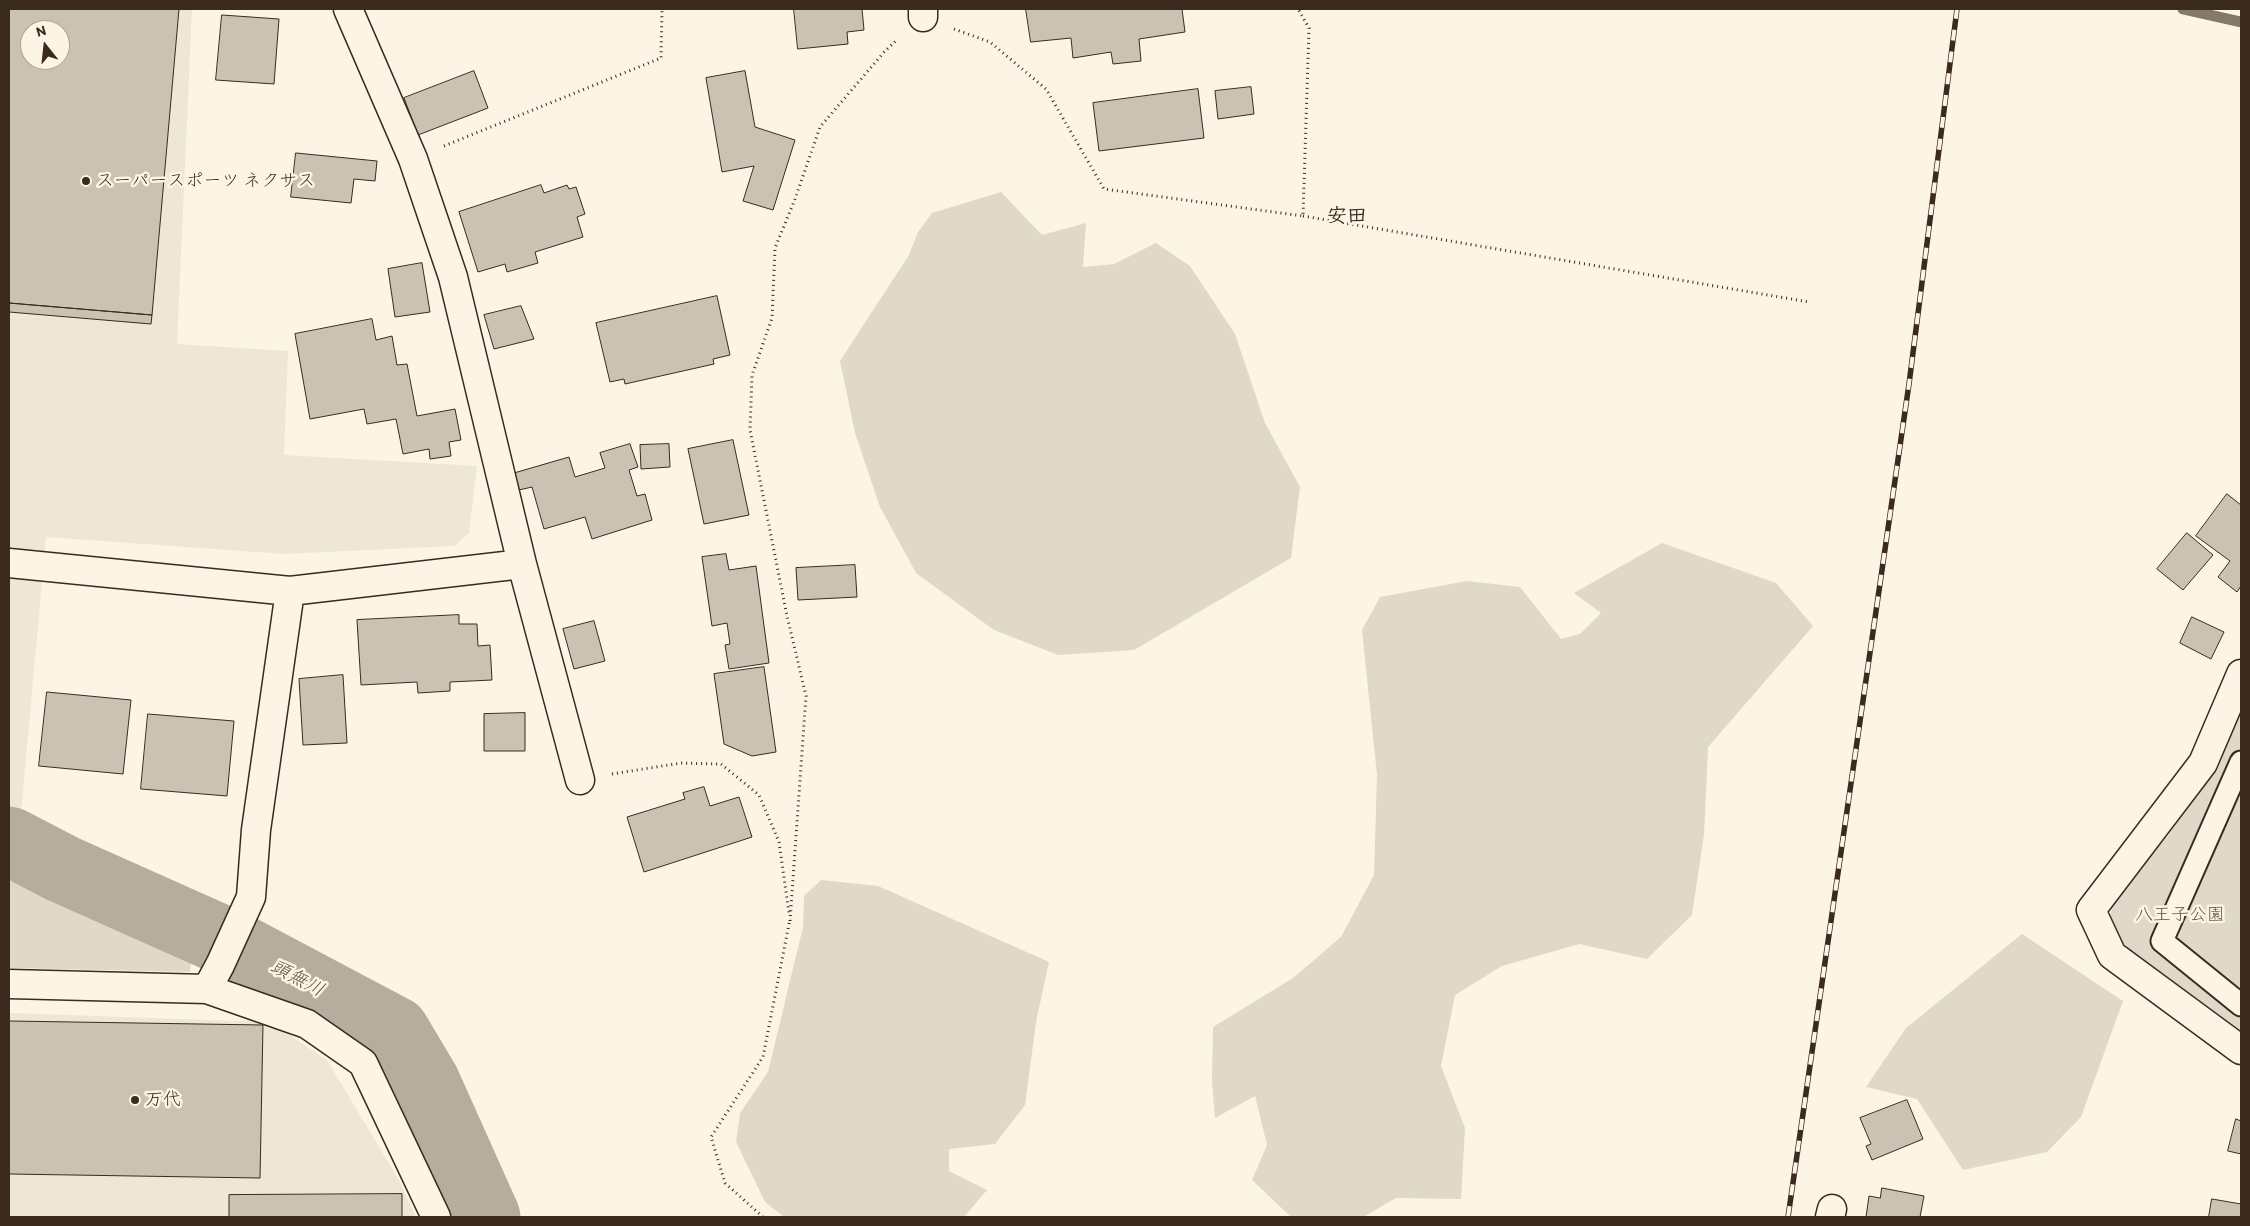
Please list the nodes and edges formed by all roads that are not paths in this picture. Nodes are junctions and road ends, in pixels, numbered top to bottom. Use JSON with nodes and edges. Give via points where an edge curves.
{"nodes":[{"id":1,"x":348,"y":9,"type":"edge"},
{"id":2,"x":9,"y":563,"type":"edge"},
{"id":3,"x":522,"y":564,"type":"junction"},
{"id":4,"x":290,"y":591,"type":"junction"},
{"id":5,"x":2241,"y":674,"type":"edge"},
{"id":6,"x":2241,"y":762,"type":"edge"},
{"id":7,"x":580,"y":780,"type":"road end"},
{"id":8,"x":9,"y":984,"type":"edge"},
{"id":9,"x":207,"y":989,"type":"junction"},
{"id":10,"x":2241,"y":1005,"type":"edge"},
{"id":11,"x":2241,"y":1050,"type":"edge"},
{"id":12,"x":436,"y":1217,"type":"edge"}],
"edges":[{"from":1,"to":3,"type":"street","via":[[413,159],[453,277]]},
{"from":2,"to":4,"type":"street"},
{"from":3,"to":4,"type":"street"},
{"from":3,"to":7,"type":"street"},
{"from":4,"to":9,"type":"street","via":[[256,830],[251,897]]},
{"from":5,"to":11,"type":"street","via":[[2203,763],[2091,910],[2112,955]]},
{"from":6,"to":10,"type":"lane","via":[[2162,941]]},
{"from":8,"to":9,"type":"street"},
{"from":9,"to":12,"type":"street","via":[[307,1024],[363,1063]]}]}
